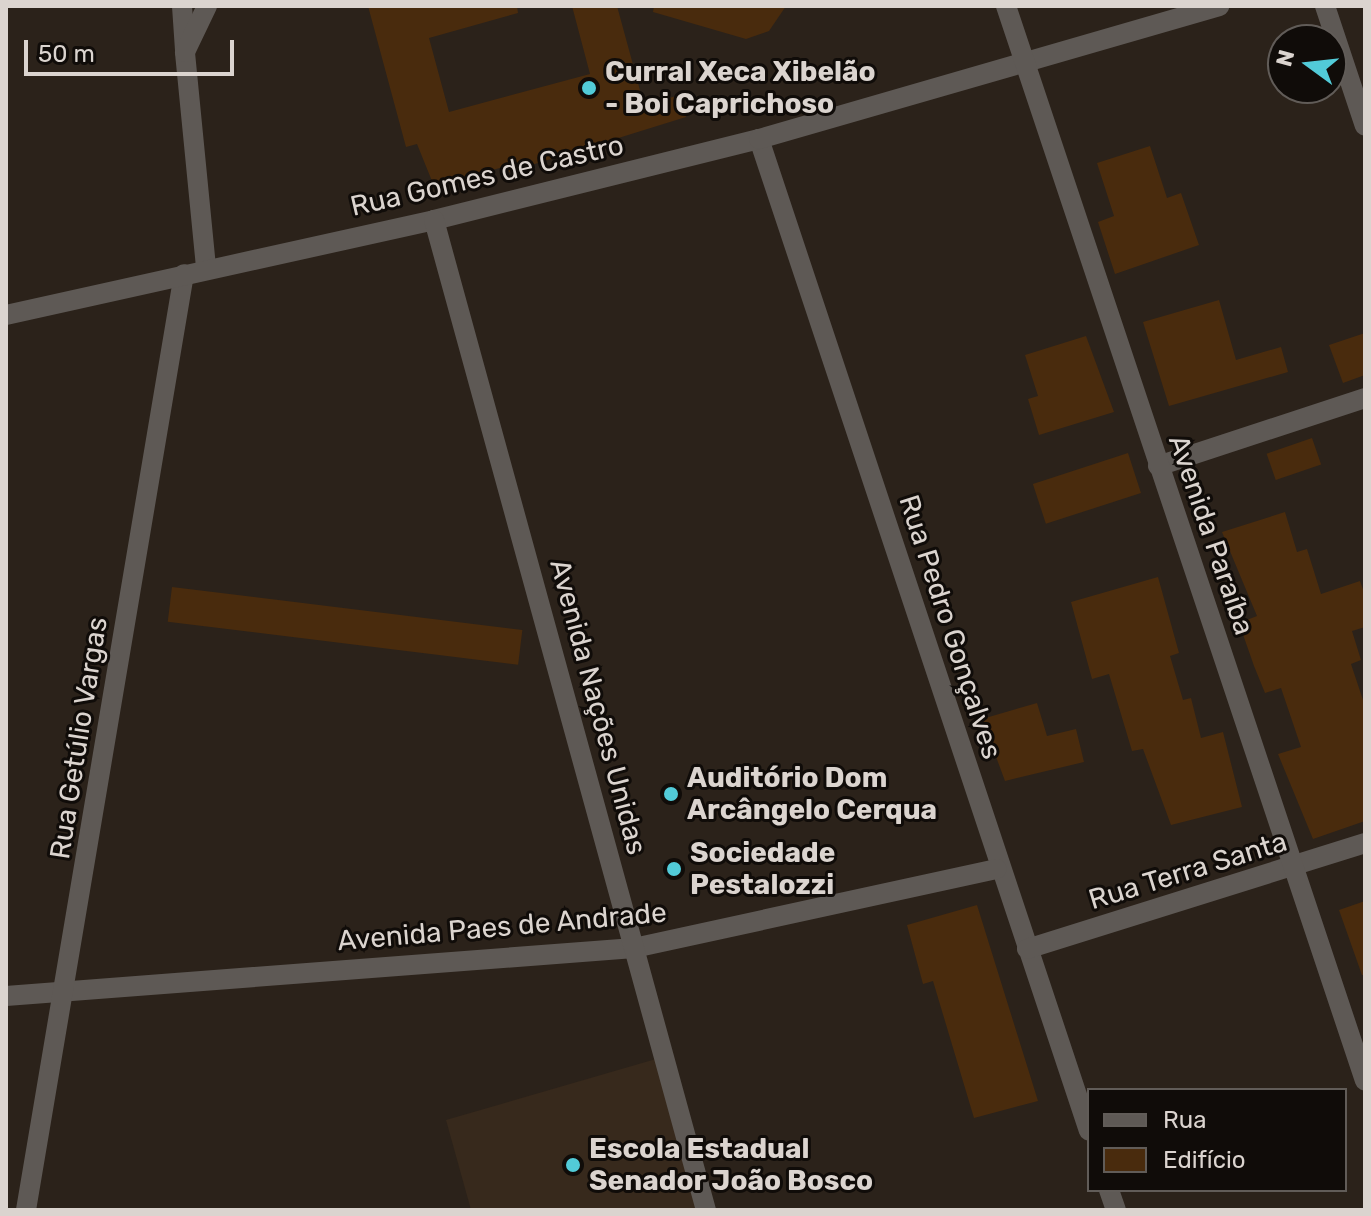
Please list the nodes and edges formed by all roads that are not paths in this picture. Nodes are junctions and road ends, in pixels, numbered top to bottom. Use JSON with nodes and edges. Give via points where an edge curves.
{"nodes":[{"id":1,"x":182,"y":6,"type":"edge"},
{"id":2,"x":207,"y":6,"type":"edge"},
{"id":3,"x":1006,"y":6,"type":"edge"},
{"id":4,"x":1219,"y":6,"type":"edge"},
{"id":5,"x":1325,"y":6,"type":"edge"},
{"id":6,"x":185,"y":52,"type":"junction"},
{"id":7,"x":1024,"y":67,"type":"junction"},
{"id":8,"x":1365,"y":126,"type":"edge"},
{"id":9,"x":759,"y":139,"type":"junction"},
{"id":10,"x":434,"y":220,"type":"junction"},
{"id":11,"x":206,"y":267,"type":"junction"},
{"id":12,"x":184,"y":274,"type":"junction"},
{"id":13,"x":6,"y":315,"type":"edge"},
{"id":14,"x":1365,"y":398,"type":"edge"},
{"id":15,"x":1158,"y":466,"type":"junction"},
{"id":16,"x":1365,"y":843,"type":"edge"},
{"id":17,"x":1296,"y":868,"type":"junction"},
{"id":18,"x":997,"y":869,"type":"junction"},
{"id":19,"x":634,"y":948,"type":"junction"},
{"id":20,"x":1027,"y":949,"type":"junction"},
{"id":21,"x":65,"y":992,"type":"junction"},
{"id":22,"x":6,"y":996,"type":"edge"},
{"id":23,"x":1365,"y":1081,"type":"edge"},
{"id":24,"x":1087,"y":1125,"type":"edge"},
{"id":25,"x":26,"y":1210,"type":"edge"},
{"id":26,"x":706,"y":1210,"type":"edge"}],
"edges":[{"from":1,"to":6,"type":"street"},
{"from":2,"to":6,"type":"street"},
{"from":3,"to":7,"type":"street","name":"Avenida Paraíba"},
{"from":4,"to":7,"type":"street","name":"Rua Gomes de Castro"},
{"from":5,"to":8,"type":"street"},
{"from":6,"to":11,"type":"street"},
{"from":7,"to":9,"type":"street","name":"Rua Gomes de Castro"},
{"from":7,"to":15,"type":"street","name":"Avenida Paraíba"},
{"from":9,"to":10,"type":"street","name":"Rua Gomes de Castro"},
{"from":9,"to":18,"type":"street","name":"Rua Pedro Gonçalves"},
{"from":10,"to":11,"type":"street","name":"Rua Gomes de Castro"},
{"from":10,"to":19,"type":"street","name":"Avenida Nações Unidas"},
{"from":11,"to":12,"type":"street","name":"Rua Gomes de Castro"},
{"from":12,"to":13,"type":"street","name":"Rua Gomes de Castro"},
{"from":12,"to":21,"type":"street","name":"Rua Getúlio Vargas"},
{"from":14,"to":15,"type":"street"},
{"from":15,"to":17,"type":"street","name":"Avenida Paraíba"},
{"from":16,"to":17,"type":"street","name":"Rua Terra Santa"},
{"from":17,"to":20,"type":"street","name":"Rua Terra Santa"},
{"from":17,"to":23,"type":"street","name":"Avenida Paraíba"},
{"from":18,"to":19,"type":"street","name":"Avenida Paes de Andrade"},
{"from":18,"to":20,"type":"street","name":"Rua Pedro Gonçalves"},
{"from":19,"to":21,"type":"street","name":"Avenida Paes de Andrade"},
{"from":19,"to":26,"type":"street","name":"Avenida Nações Unidas"},
{"from":20,"to":24,"type":"street","name":"Rua Pedro Gonçalves"},
{"from":21,"to":22,"type":"street","name":"Avenida Paes de Andrade"},
{"from":21,"to":25,"type":"street","name":"Rua Getúlio Vargas"}]}
